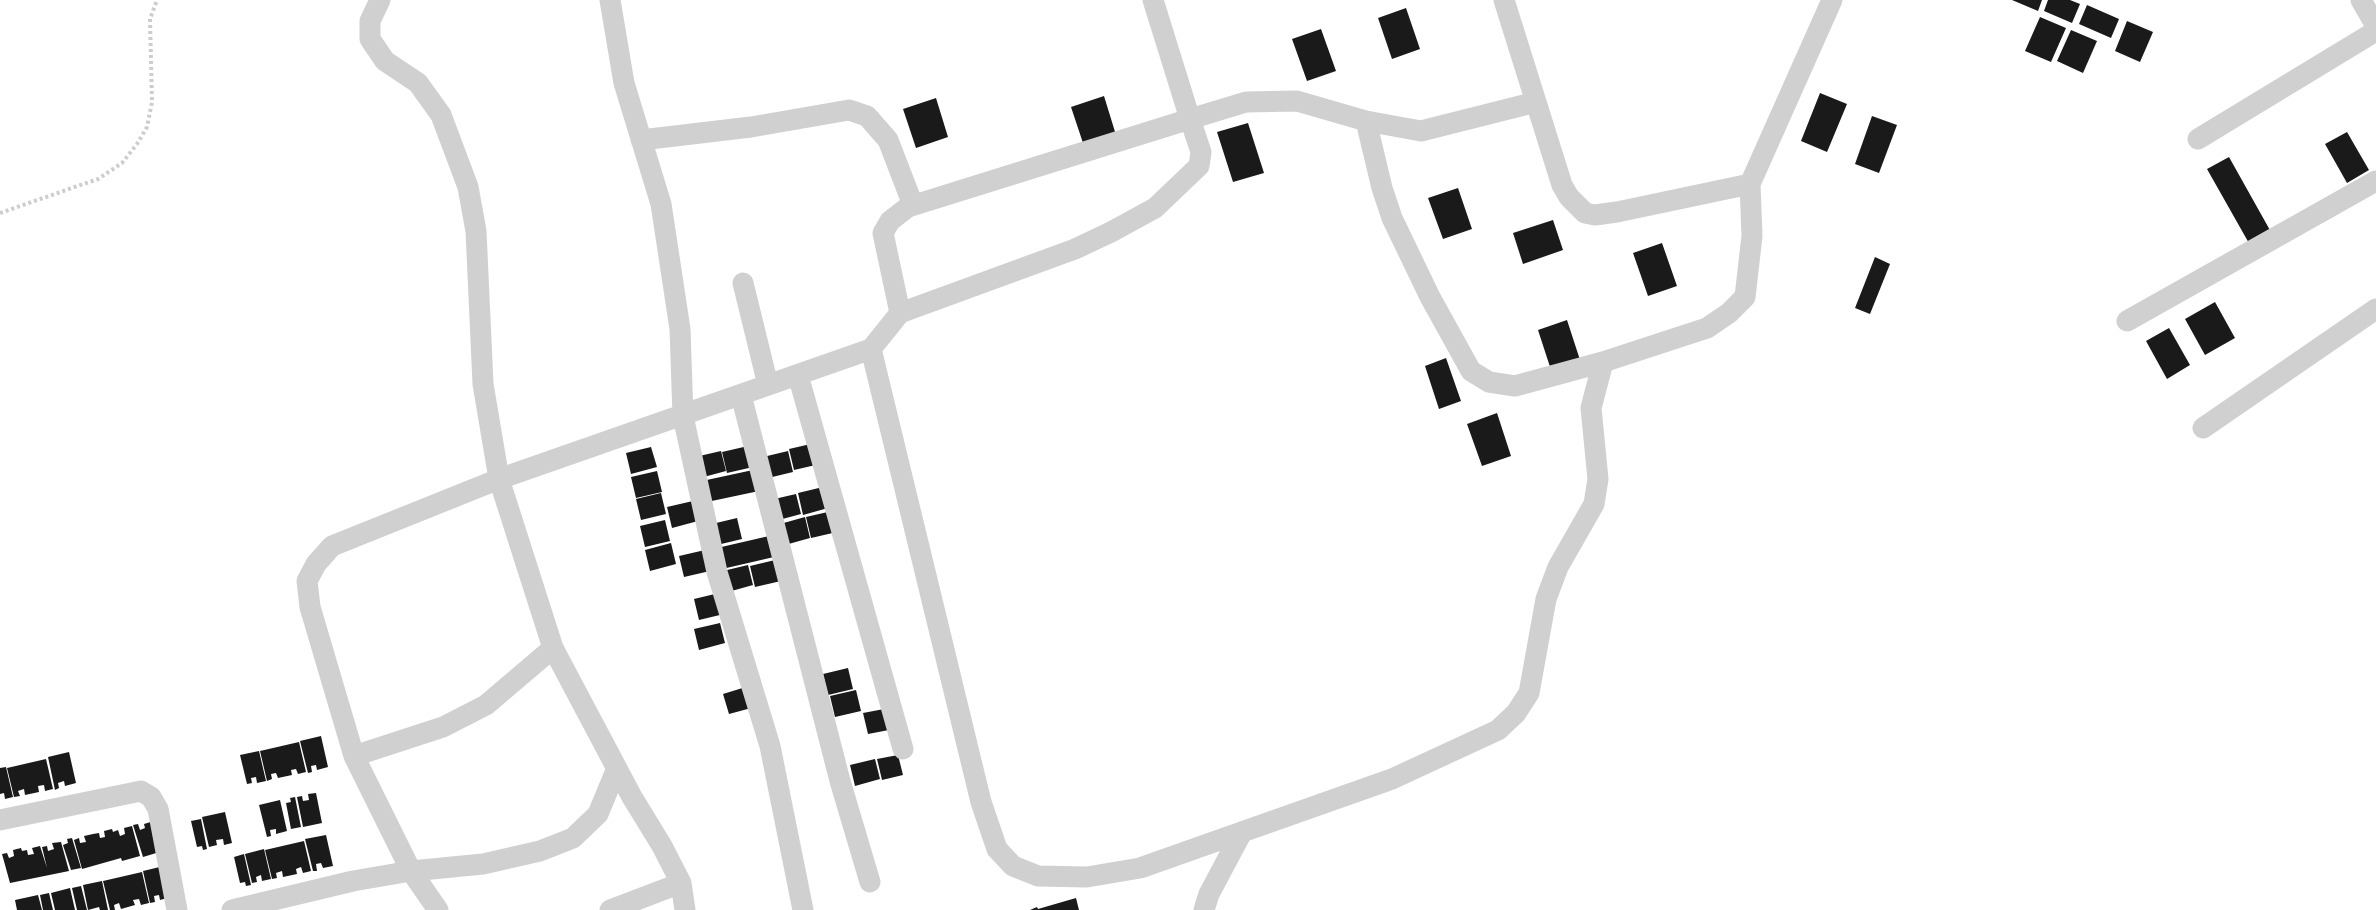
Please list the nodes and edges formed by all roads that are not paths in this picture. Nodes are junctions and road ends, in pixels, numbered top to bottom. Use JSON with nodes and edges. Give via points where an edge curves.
{"nodes":[{"id":1,"x":380,"y":0,"type":"edge"},
{"id":2,"x":610,"y":0,"type":"edge"},
{"id":3,"x":1152,"y":0,"type":"edge"},
{"id":4,"x":1504,"y":0,"type":"edge"},
{"id":5,"x":1832,"y":0,"type":"edge"},
{"id":6,"x":2361,"y":0,"type":"edge"},
{"id":7,"x":2376,"y":26,"type":"edge"},
{"id":8,"x":2376,"y":31,"type":"edge"},
{"id":9,"x":1536,"y":102,"type":"junction"},
{"id":10,"x":1190,"y":119,"type":"junction"},
{"id":11,"x":1366,"y":122,"type":"junction"},
{"id":12,"x":2198,"y":139,"type":"dead end"},
{"id":13,"x":641,"y":140,"type":"junction"},
{"id":14,"x":2376,"y":181,"type":"edge"},
{"id":15,"x":1750,"y":184,"type":"junction"},
{"id":16,"x":914,"y":205,"type":"junction"},
{"id":17,"x":743,"y":283,"type":"dead end"},
{"id":18,"x":2376,"y":309,"type":"edge"},
{"id":19,"x":900,"y":312,"type":"junction"},
{"id":20,"x":2127,"y":321,"type":"dead end"},
{"id":21,"x":871,"y":349,"type":"junction"},
{"id":22,"x":1603,"y":362,"type":"junction"},
{"id":23,"x":798,"y":375,"type":"junction"},
{"id":24,"x":768,"y":385,"type":"junction"},
{"id":25,"x":741,"y":395,"type":"junction"},
{"id":26,"x":683,"y":416,"type":"junction"},
{"id":27,"x":2203,"y":428,"type":"dead end"},
{"id":28,"x":499,"y":479,"type":"junction"},
{"id":29,"x":553,"y":648,"type":"junction"},
{"id":30,"x":903,"y":749,"type":"dead end"},
{"id":31,"x":354,"y":756,"type":"junction"},
{"id":32,"x":617,"y":768,"type":"junction"},
{"id":33,"x":0,"y":820,"type":"edge"},
{"id":34,"x":1242,"y":832,"type":"junction"},
{"id":35,"x":411,"y":871,"type":"junction"},
{"id":36,"x":870,"y":882,"type":"dead end"},
{"id":37,"x":681,"y":883,"type":"junction"},
{"id":38,"x":177,"y":910,"type":"edge"},
{"id":39,"x":232,"y":910,"type":"edge"},
{"id":40,"x":438,"y":910,"type":"edge"},
{"id":41,"x":610,"y":910,"type":"edge"},
{"id":42,"x":685,"y":910,"type":"edge"},
{"id":43,"x":802,"y":910,"type":"edge"},
{"id":44,"x":1204,"y":910,"type":"edge"}],
"edges":[{"from":1,"to":28,"type":"street","via":[[370,21],[370,39],[385,61],[418,83],[441,115],[468,187],[477,242],[483,384]]},
{"from":2,"to":13,"type":"street","via":[[624,83]]},
{"from":3,"to":10,"type":"street"},
{"from":4,"to":9,"type":"street"},
{"from":5,"to":15,"type":"street"},
{"from":6,"to":7,"type":"street"},
{"from":8,"to":12,"type":"street"},
{"from":9,"to":11,"type":"street","via":[[1421,131]]},
{"from":9,"to":15,"type":"street","via":[[1562,184],[1585,213],[1617,212]]},
{"from":10,"to":11,"type":"street","via":[[1246,102],[1297,101]]},
{"from":10,"to":16,"type":"street"},
{"from":10,"to":19,"type":"street","via":[[1201,152],[1199,166],[1155,208],[1075,249]]},
{"from":11,"to":22,"type":"street","via":[[1392,218],[1472,371],[1489,382],[1515,386]]},
{"from":13,"to":16,"type":"street","via":[[849,110],[867,116],[888,140]]},
{"from":13,"to":26,"type":"street","via":[[662,215],[680,329]]},
{"from":14,"to":20,"type":"street"},
{"from":15,"to":22,"type":"street","via":[[1752,236],[1746,297],[1707,328]]},
{"from":16,"to":19,"type":"street","via":[[890,221],[883,233]]},
{"from":17,"to":24,"type":"street"},
{"from":18,"to":27,"type":"street"},
{"from":19,"to":21,"type":"street"},
{"from":21,"to":23,"type":"street"},
{"from":21,"to":34,"type":"street","via":[[981,802],[997,849],[1013,866],[1038,876],[1087,877],[1140,868]]},
{"from":22,"to":34,"type":"street","via":[[1591,408],[1598,479],[1594,504],[1558,567],[1546,599],[1529,693],[1516,713],[1497,730],[1392,779]]},
{"from":23,"to":24,"type":"street"},
{"from":23,"to":30,"type":"street"},
{"from":24,"to":25,"type":"street"},
{"from":25,"to":26,"type":"street"},
{"from":25,"to":36,"type":"street"},
{"from":26,"to":28,"type":"street"},
{"from":26,"to":43,"type":"street","via":[[717,572],[770,746]]},
{"from":28,"to":29,"type":"street"},
{"from":28,"to":31,"type":"street","via":[[332,546],[307,580],[310,608]]},
{"from":29,"to":31,"type":"street","via":[[486,705],[443,727]]},
{"from":29,"to":32,"type":"street"},
{"from":31,"to":35,"type":"street"},
{"from":32,"to":35,"type":"street","via":[[598,814],[573,838],[540,851],[483,864]]},
{"from":32,"to":37,"type":"street"},
{"from":33,"to":38,"type":"street","via":[[141,791],[151,797],[158,809]]},
{"from":34,"to":44,"type":"street"},
{"from":35,"to":39,"type":"street"},
{"from":35,"to":40,"type":"street"},
{"from":37,"to":41,"type":"street"},
{"from":37,"to":42,"type":"street"}]}
